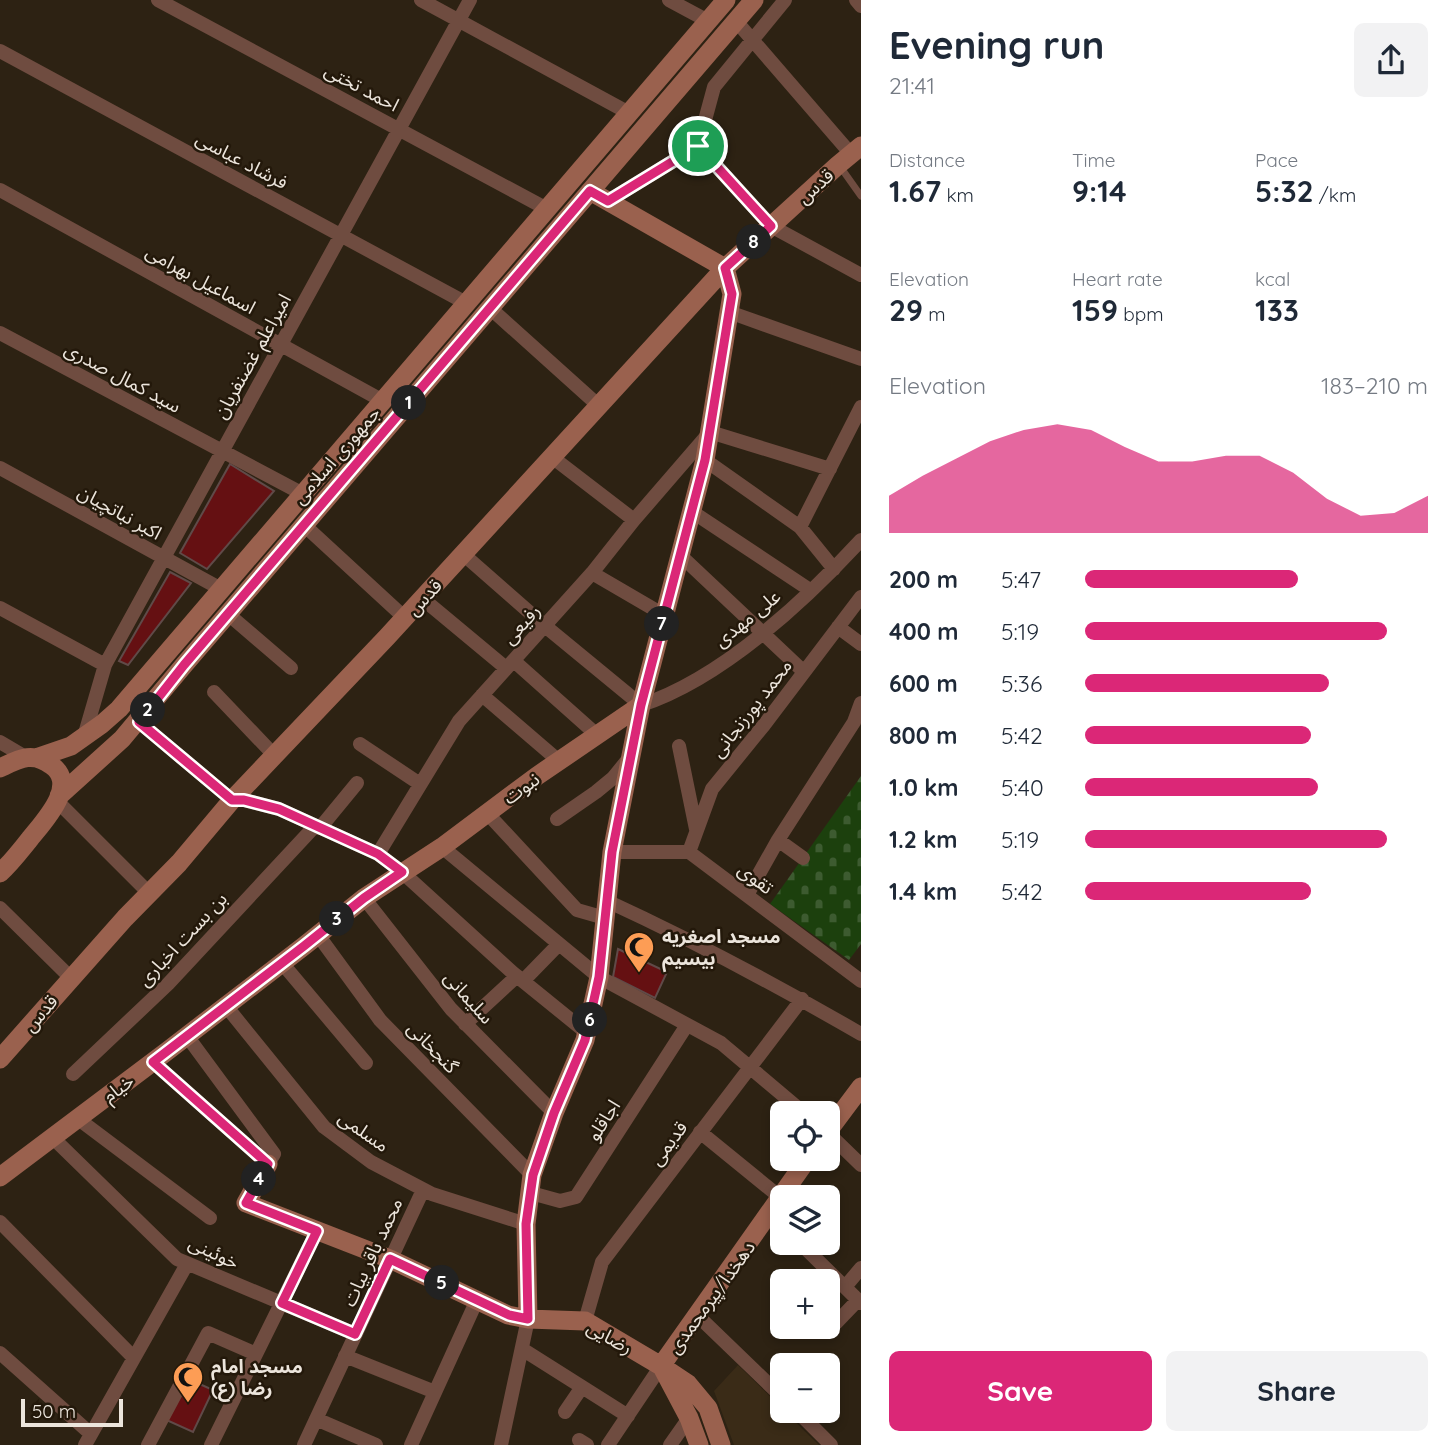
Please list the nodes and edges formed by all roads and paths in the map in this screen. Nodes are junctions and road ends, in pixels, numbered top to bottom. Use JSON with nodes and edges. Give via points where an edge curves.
{"nodes":[{"id":1,"x":158,"y":0,"type":"edge"},
{"id":2,"x":421,"y":0,"type":"edge"},
{"id":3,"x":470,"y":0,"type":"edge"},
{"id":4,"x":669,"y":0,"type":"edge"},
{"id":5,"x":726,"y":0,"type":"edge"},
{"id":6,"x":754,"y":0,"type":"edge"},
{"id":7,"x":785,"y":0,"type":"edge"},
{"id":8,"x":458,"y":20,"type":"junction"},
{"id":9,"x":708,"y":21,"type":"junction"},
{"id":10,"x":736,"y":21,"type":"junction"},
{"id":11,"x":753,"y":40,"type":"junction"},
{"id":12,"x":0,"y":51,"type":"edge"},
{"id":13,"x":629,"y":113,"type":"junction"},
{"id":14,"x":399,"y":128,"type":"junction"},
{"id":15,"x":698,"y":146,"type":"junction"},
{"id":16,"x":850,"y":155,"type":"edge"},
{"id":17,"x":0,"y":190,"type":"edge"},
{"id":18,"x":599,"y":196,"type":"junction"},
{"id":19,"x":861,"y":196,"type":"edge"},
{"id":20,"x":547,"y":209,"type":"junction"},
{"id":21,"x":771,"y":226,"type":"junction"},
{"id":22,"x":341,"y":235,"type":"junction"},
{"id":23,"x":725,"y":268,"type":"junction"},
{"id":24,"x":861,"y":275,"type":"edge"},
{"id":25,"x":466,"y":303,"type":"junction"},
{"id":26,"x":490,"y":309,"type":"junction"},
{"id":27,"x":729,"y":312,"type":"junction"},
{"id":28,"x":0,"y":333,"type":"edge"},
{"id":29,"x":281,"y":344,"type":"junction"},
{"id":30,"x":861,"y":359,"type":"edge"},
{"id":31,"x":383,"y":401,"type":"junction"},
{"id":32,"x":599,"y":406,"type":"junction"},
{"id":33,"x":861,"y":407,"type":"edge"},
{"id":34,"x":709,"y":432,"type":"junction"},
{"id":35,"x":223,"y":450,"type":"junction"},
{"id":36,"x":552,"y":457,"type":"junction"},
{"id":37,"x":705,"y":460,"type":"junction"},
{"id":38,"x":0,"y":468,"type":"edge"},
{"id":39,"x":830,"y":468,"type":"junction"},
{"id":40,"x":303,"y":494,"type":"junction"},
{"id":41,"x":691,"y":512,"type":"junction"},
{"id":42,"x":634,"y":520,"type":"junction"},
{"id":43,"x":304,"y":525,"type":"junction"},
{"id":44,"x":800,"y":527,"type":"junction"},
{"id":45,"x":861,"y":540,"type":"edge"},
{"id":46,"x":463,"y":554,"type":"junction"},
{"id":47,"x":680,"y":555,"type":"junction"},
{"id":48,"x":164,"y":558,"type":"junction"},
{"id":49,"x":834,"y":569,"type":"junction"},
{"id":50,"x":592,"y":573,"type":"junction"},
{"id":51,"x":221,"y":589,"type":"junction"},
{"id":52,"x":810,"y":590,"type":"junction"},
{"id":53,"x":861,"y":597,"type":"edge"},
{"id":54,"x":423,"y":599,"type":"junction"},
{"id":55,"x":0,"y":608,"type":"edge"},
{"id":56,"x":228,"y":614,"type":"junction"},
{"id":57,"x":664,"y":615,"type":"junction"},
{"id":58,"x":405,"y":618,"type":"junction"},
{"id":59,"x":545,"y":626,"type":"junction"},
{"id":60,"x":838,"y":627,"type":"junction"},
{"id":61,"x":763,"y":633,"type":"junction"},
{"id":62,"x":861,"y":644,"type":"edge"},
{"id":63,"x":510,"y":664,"type":"junction"},
{"id":64,"x":105,"y":665,"type":"junction"},
{"id":65,"x":291,"y":668,"type":"dead end"},
{"id":66,"x":803,"y":671,"type":"junction"},
{"id":67,"x":214,"y":692,"type":"dead end"},
{"id":68,"x":482,"y":695,"type":"junction"},
{"id":69,"x":861,"y":703,"type":"edge"},
{"id":70,"x":641,"y":705,"type":"junction"},
{"id":71,"x":139,"y":722,"type":"junction"},
{"id":72,"x":597,"y":735,"type":"junction"},
{"id":73,"x":84,"y":737,"type":"junction"},
{"id":74,"x":0,"y":742,"type":"edge"},
{"id":75,"x":360,"y":744,"type":"dead end"},
{"id":76,"x":679,"y":746,"type":"dead end"},
{"id":77,"x":0,"y":754,"type":"edge"},
{"id":78,"x":631,"y":755,"type":"junction"},
{"id":79,"x":275,"y":756,"type":"junction"},
{"id":80,"x":29,"y":757,"type":"junction"},
{"id":81,"x":559,"y":761,"type":"junction"},
{"id":82,"x":0,"y":768,"type":"edge"},
{"id":83,"x":357,"y":783,"type":"dead end"},
{"id":84,"x":420,"y":784,"type":"junction"},
{"id":85,"x":59,"y":799,"type":"junction"},
{"id":86,"x":232,"y":800,"type":"junction"},
{"id":87,"x":487,"y":813,"type":"junction"},
{"id":88,"x":556,"y":819,"type":"dead end"},
{"id":89,"x":317,"y":827,"type":"junction"},
{"id":90,"x":696,"y":831,"type":"junction"},
{"id":91,"x":778,"y":840,"type":"junction"},
{"id":92,"x":442,"y":847,"type":"junction"},
{"id":93,"x":612,"y":852,"type":"junction"},
{"id":94,"x":689,"y":852,"type":"junction"},
{"id":95,"x":378,"y":854,"type":"junction"},
{"id":96,"x":803,"y":858,"type":"dead end"},
{"id":97,"x":402,"y":872,"type":"junction"},
{"id":98,"x":1,"y":873,"type":"edge"},
{"id":99,"x":149,"y":893,"type":"junction"},
{"id":100,"x":747,"y":895,"type":"junction"},
{"id":101,"x":364,"y":898,"type":"junction"},
{"id":102,"x":0,"y":908,"type":"edge"},
{"id":103,"x":606,"y":910,"type":"junction"},
{"id":104,"x":317,"y":935,"type":"junction"},
{"id":105,"x":559,"y":944,"type":"junction"},
{"id":106,"x":282,"y":963,"type":"junction"},
{"id":107,"x":599,"y":977,"type":"junction"},
{"id":108,"x":71,"y":978,"type":"junction"},
{"id":109,"x":520,"y":978,"type":"junction"},
{"id":110,"x":861,"y":981,"type":"edge"},
{"id":111,"x":802,"y":999,"type":"junction"},
{"id":112,"x":226,"y":1006,"type":"junction"},
{"id":113,"x":466,"y":1024,"type":"junction"},
{"id":114,"x":687,"y":1025,"type":"junction"},
{"id":115,"x":587,"y":1032,"type":"junction"},
{"id":116,"x":861,"y":1034,"type":"edge"},
{"id":117,"x":187,"y":1036,"type":"junction"},
{"id":118,"x":0,"y":1059,"type":"edge"},
{"id":119,"x":153,"y":1062,"type":"junction"},
{"id":120,"x":366,"y":1063,"type":"dead end"},
{"id":121,"x":750,"y":1067,"type":"junction"},
{"id":122,"x":73,"y":1074,"type":"dead end"},
{"id":123,"x":861,"y":1087,"type":"edge"},
{"id":124,"x":790,"y":1101,"type":"edge"},
{"id":125,"x":554,"y":1113,"type":"junction"},
{"id":126,"x":840,"y":1116,"type":"edge"},
{"id":127,"x":77,"y":1118,"type":"junction"},
{"id":128,"x":700,"y":1132,"type":"junction"},
{"id":129,"x":52,"y":1137,"type":"junction"},
{"id":130,"x":840,"y":1144,"type":"edge"},
{"id":131,"x":268,"y":1164,"type":"junction"},
{"id":132,"x":861,"y":1164,"type":"edge"},
{"id":133,"x":0,"y":1177,"type":"edge"},
{"id":134,"x":532,"y":1184,"type":"junction"},
{"id":135,"x":770,"y":1189,"type":"edge"},
{"id":136,"x":423,"y":1190,"type":"junction"},
{"id":137,"x":210,"y":1218,"type":"dead end"},
{"id":138,"x":0,"y":1222,"type":"edge"},
{"id":139,"x":526,"y":1224,"type":"junction"},
{"id":140,"x":770,"y":1227,"type":"edge"},
{"id":141,"x":317,"y":1231,"type":"junction"},
{"id":142,"x":810,"y":1255,"type":"edge"},
{"id":143,"x":390,"y":1259,"type":"junction"},
{"id":144,"x":187,"y":1264,"type":"junction"},
{"id":145,"x":861,"y":1268,"type":"edge"},
{"id":146,"x":822,"y":1269,"type":"edge"},
{"id":147,"x":840,"y":1284,"type":"edge"},
{"id":148,"x":845,"y":1287,"type":"junction"},
{"id":149,"x":477,"y":1300,"type":"junction"},
{"id":150,"x":860,"y":1301,"type":"edge"},
{"id":151,"x":282,"y":1303,"type":"junction"},
{"id":152,"x":698,"y":1316,"type":"junction"},
{"id":153,"x":528,"y":1319,"type":"junction"},
{"id":154,"x":840,"y":1319,"type":"edge"},
{"id":155,"x":585,"y":1321,"type":"junction"},
{"id":156,"x":355,"y":1334,"type":"junction"},
{"id":157,"x":522,"y":1349,"type":"junction"},
{"id":158,"x":0,"y":1353,"type":"edge"},
{"id":159,"x":257,"y":1354,"type":"junction"},
{"id":160,"x":345,"y":1356,"type":"junction"},
{"id":161,"x":134,"y":1358,"type":"junction"},
{"id":162,"x":662,"y":1366,"type":"junction"},
{"id":163,"x":770,"y":1385,"type":"edge"},
{"id":164,"x":582,"y":1387,"type":"junction"},
{"id":165,"x":435,"y":1392,"type":"junction"},
{"id":166,"x":565,"y":1412,"type":"dead end"},
{"id":167,"x":628,"y":1416,"type":"junction"},
{"id":168,"x":689,"y":1418,"type":"junction"},
{"id":169,"x":316,"y":1419,"type":"junction"},
{"id":170,"x":809,"y":1423,"type":"edge"},
{"id":171,"x":88,"y":1439,"type":"edge"},
{"id":172,"x":148,"y":1445,"type":"edge"},
{"id":173,"x":211,"y":1445,"type":"edge"},
{"id":174,"x":304,"y":1445,"type":"edge"},
{"id":175,"x":376,"y":1445,"type":"edge"},
{"id":176,"x":411,"y":1445,"type":"edge"},
{"id":177,"x":501,"y":1445,"type":"edge"},
{"id":178,"x":608,"y":1445,"type":"edge"},
{"id":179,"x":670,"y":1445,"type":"edge"},
{"id":180,"x":699,"y":1445,"type":"edge"},
{"id":181,"x":721,"y":1445,"type":"edge"},
{"id":182,"x":831,"y":1445,"type":"edge"}],
"edges":[{"from":1,"to":14,"type":"street","name":"احمد تختی"},
{"from":2,"to":8,"type":"street"},
{"from":3,"to":8,"type":"street","name":"امیراعلم غضنفریان"},
{"from":4,"to":9,"type":"street"},
{"from":5,"to":9,"type":"street","name":"جمهوری اسلامی"},
{"from":6,"to":10,"type":"street","name":"جمهوری اسلامی"},
{"from":7,"to":11,"type":"street"},
{"from":8,"to":13,"type":"street"},
{"from":8,"to":14,"type":"street","name":"امیراعلم غضنفریان"},
{"from":9,"to":13,"type":"street","name":"جمهوری اسلامی"},
{"from":10,"to":11,"type":"street"},
{"from":10,"to":18,"type":"street","name":"جمهوری اسلامی"},
{"from":11,"to":15,"type":"street","via":[[714,87]]},
{"from":11,"to":16,"type":"street"},
{"from":12,"to":22,"type":"street","name":"فرشاد عباسی"},
{"from":13,"to":20,"type":"street","name":"جمهوری اسلامی"},
{"from":14,"to":20,"type":"street","name":"احمد تختی"},
{"from":14,"to":22,"type":"street","name":"امیراعلم غضنفریان"},
{"from":15,"to":18,"type":"street"},
{"from":15,"to":21,"type":"street"},
{"from":16,"to":19,"type":"lane"},
{"from":16,"to":21,"type":"street","name":"قدس"},
{"from":17,"to":29,"type":"street","name":"اسماعیل بهرامی"},
{"from":18,"to":23,"type":"street"},
{"from":18,"to":26,"type":"street","name":"جمهوری اسلامی"},
{"from":20,"to":25,"type":"street","name":"جمهوری اسلامی"},
{"from":21,"to":23,"type":"street","name":"قدس"},
{"from":21,"to":24,"type":"street"},
{"from":22,"to":25,"type":"street","name":"فرشاد عباسی"},
{"from":22,"to":29,"type":"street","name":"امیراعلم غضنفریان"},
{"from":23,"to":27,"type":"street","via":[[732,294]]},
{"from":23,"to":32,"type":"street","name":"قدس"},
{"from":25,"to":31,"type":"street","name":"جمهوری اسلامی"},
{"from":26,"to":32,"type":"street"},
{"from":26,"to":43,"type":"street","name":"جمهوری اسلامی"},
{"from":27,"to":30,"type":"street"},
{"from":27,"to":34,"type":"street"},
{"from":28,"to":35,"type":"street","name":"سید کمال صدری"},
{"from":29,"to":31,"type":"street","name":"اسماعیل بهرامی"},
{"from":29,"to":35,"type":"street","name":"امیراعلم غضنفریان"},
{"from":31,"to":40,"type":"street","name":"جمهوری اسلامی"},
{"from":32,"to":36,"type":"street","name":"قدس"},
{"from":33,"to":39,"type":"street"},
{"from":34,"to":37,"type":"street"},
{"from":34,"to":39,"type":"street"},
{"from":34,"to":42,"type":"street","name":"رفیعی"},
{"from":35,"to":40,"type":"street","name":"سید کمال صدری"},
{"from":35,"to":48,"type":"street","name":"امیراعلم غضنفریان"},
{"from":36,"to":42,"type":"street"},
{"from":36,"to":46,"type":"street","name":"قدس"},
{"from":37,"to":41,"type":"street"},
{"from":37,"to":44,"type":"street"},
{"from":38,"to":48,"type":"street","name":"اکبر نباتچیان"},
{"from":39,"to":44,"type":"street"},
{"from":40,"to":51,"type":"street","name":"جمهوری اسلامی"},
{"from":41,"to":47,"type":"street"},
{"from":41,"to":52,"type":"street"},
{"from":42,"to":50,"type":"street","name":"رفیعی"},
{"from":43,"to":56,"type":"street","name":"جمهوری اسلامی"},
{"from":43,"to":58,"type":"street"},
{"from":44,"to":49,"type":"street"},
{"from":45,"to":49,"type":"street","name":"علی مهدی"},
{"from":46,"to":54,"type":"street","name":"قدس"},
{"from":46,"to":59,"type":"street"},
{"from":47,"to":57,"type":"street"},
{"from":47,"to":61,"type":"street"},
{"from":48,"to":51,"type":"street","name":"اکبر نباتچیان"},
{"from":48,"to":64,"type":"street","name":"امیراعلم غضنفریان"},
{"from":49,"to":52,"type":"street","name":"علی مهدی"},
{"from":50,"to":57,"type":"street"},
{"from":50,"to":59,"type":"street","name":"رفیعی"},
{"from":51,"to":73,"type":"street","name":"جمهوری اسلامی","via":[[119,709]]},
{"from":52,"to":61,"type":"street","name":"علی مهدی"},
{"from":53,"to":60,"type":"street","name":"محمد پورزنجانی"},
{"from":54,"to":58,"type":"street","name":"قدس"},
{"from":54,"to":63,"type":"street"},
{"from":55,"to":64,"type":"street"},
{"from":56,"to":65,"type":"street"},
{"from":56,"to":71,"type":"street","name":"جمهوری اسلامی"},
{"from":57,"to":70,"type":"street"},
{"from":58,"to":79,"type":"street","name":"قدس"},
{"from":59,"to":63,"type":"street","name":"رفیعی"},
{"from":59,"to":70,"type":"street"},
{"from":60,"to":62,"type":"street"},
{"from":60,"to":66,"type":"street","name":"محمد پورزنجانی"},
{"from":61,"to":66,"type":"street"},
{"from":61,"to":70,"type":"street","name":"علی مهدی","via":[[706,674]]},
{"from":63,"to":68,"type":"street","name":"رفیعی"},
{"from":63,"to":72,"type":"street"},
{"from":64,"to":73,"type":"street","name":"امیراعلم غضنفریان"},
{"from":66,"to":90,"type":"street","name":"محمد پورزنجانی","via":[[712,789]]},
{"from":67,"to":79,"type":"street"},
{"from":68,"to":81,"type":"street"},
{"from":68,"to":84,"type":"street","name":"رفیعی","via":[[459,721]]},
{"from":69,"to":91,"type":"street","via":[[854,722]]},
{"from":70,"to":72,"type":"street","name":"نبوت"},
{"from":70,"to":78,"type":"street"},
{"from":71,"to":85,"type":"street","name":"جمهوری اسلامی"},
{"from":71,"to":86,"type":"street"},
{"from":72,"to":81,"type":"street","name":"نبوت"},
{"from":73,"to":80,"type":"street","name":"جمهوری اسلامی","via":[[71,746]]},
{"from":74,"to":80,"type":"street"},
{"from":75,"to":84,"type":"street"},
{"from":76,"to":90,"type":"street"},
{"from":77,"to":80,"type":"street"},
{"from":78,"to":88,"type":"street","via":[[613,778]]},
{"from":78,"to":93,"type":"street"},
{"from":79,"to":86,"type":"street","name":"قدس"},
{"from":80,"to":82,"type":"street","name":"جمهوری اسلامی"},
{"from":80,"to":85,"type":"street","via":[[55,767],[60,776]]},
{"from":81,"to":87,"type":"street","name":"نبوت"},
{"from":83,"to":89,"type":"street","name":"بن بست اخباری"},
{"from":84,"to":95,"type":"street","name":"رفیعی"},
{"from":85,"to":98,"type":"street","name":"جمهوری اسلامی"},
{"from":85,"to":99,"type":"street"},
{"from":86,"to":89,"type":"street","via":[[279,809]]},
{"from":86,"to":99,"type":"street","name":"قدس"},
{"from":87,"to":92,"type":"street","name":"نبوت"},
{"from":87,"to":103,"type":"street","via":[[577,910]]},
{"from":89,"to":95,"type":"street"},
{"from":89,"to":122,"type":"street","name":"بن بست اخباری","via":[[169,984]]},
{"from":90,"to":94,"type":"street","name":"محمد پورزنجانی"},
{"from":91,"to":96,"type":"street"},
{"from":91,"to":100,"type":"street"},
{"from":92,"to":97,"type":"street","name":"نبوت"},
{"from":92,"to":105,"type":"street"},
{"from":93,"to":94,"type":"street"},
{"from":93,"to":103,"type":"street"},
{"from":94,"to":100,"type":"street","name":"تقوی"},
{"from":95,"to":97,"type":"street"},
{"from":97,"to":101,"type":"street","name":"خیام"},
{"from":97,"to":109,"type":"street"},
{"from":99,"to":108,"type":"street","name":"قدس"},
{"from":100,"to":110,"type":"street","name":"تقوی"},
{"from":101,"to":104,"type":"street","name":"خیام"},
{"from":101,"to":113,"type":"street","name":"سلیمانی"},
{"from":102,"to":108,"type":"street"},
{"from":103,"to":107,"type":"street"},
{"from":103,"to":111,"type":"street","via":[[678,933]]},
{"from":104,"to":106,"type":"street","name":"خیام"},
{"from":104,"to":134,"type":"street","name":"گنجخانی","via":[[380,1020]]},
{"from":105,"to":107,"type":"street"},
{"from":105,"to":109,"type":"street"},
{"from":106,"to":112,"type":"street","name":"خیام"},
{"from":106,"to":120,"type":"street"},
{"from":107,"to":114,"type":"street"},
{"from":107,"to":115,"type":"street"},
{"from":108,"to":118,"type":"street","name":"قدس"},
{"from":109,"to":113,"type":"street"},
{"from":109,"to":115,"type":"street"},
{"from":111,"to":116,"type":"street"},
{"from":111,"to":121,"type":"street","name":"قدیمی"},
{"from":112,"to":117,"type":"street","name":"خیام"},
{"from":112,"to":136,"type":"street","name":"مسلمی","via":[[324,1127],[371,1162]]},
{"from":113,"to":125,"type":"street","name":"سلیمانی"},
{"from":114,"to":121,"type":"street","via":[[722,1043]]},
{"from":114,"to":134,"type":"street","name":"اجاقلو","via":[[576,1197],[560,1200]]},
{"from":115,"to":125,"type":"street"},
{"from":117,"to":119,"type":"street","name":"خیام"},
{"from":117,"to":131,"type":"street","via":[[274,1154]]},
{"from":119,"to":127,"type":"street","name":"خیام"},
{"from":119,"to":131,"type":"street"},
{"from":121,"to":124,"type":"street"},
{"from":121,"to":128,"type":"street","name":"قدیمی"},
{"from":123,"to":126,"type":"street"},
{"from":125,"to":134,"type":"street"},
{"from":127,"to":129,"type":"street","name":"خیام"},
{"from":127,"to":137,"type":"street"},
{"from":128,"to":135,"type":"street"},
{"from":128,"to":155,"type":"street","name":"قدیمی","via":[[602,1262]]},
{"from":129,"to":133,"type":"street","name":"خیام"},
{"from":129,"to":144,"type":"street","name":"خوئینی"},
{"from":130,"to":132,"type":"street"},
{"from":131,"to":141,"type":"street","name":"رضایی","via":[[246,1203]]},
{"from":134,"to":139,"type":"street"},
{"from":136,"to":139,"type":"street","name":"مسلمی"},
{"from":136,"to":143,"type":"street","name":"محمد باقر بیات"},
{"from":138,"to":161,"type":"street"},
{"from":139,"to":153,"type":"street"},
{"from":140,"to":152,"type":"street","name":"دهخدا/پیرمحمدی"},
{"from":141,"to":143,"type":"street","name":"رضایی"},
{"from":141,"to":151,"type":"street"},
{"from":142,"to":146,"type":"street"},
{"from":143,"to":149,"type":"street","name":"رضایی"},
{"from":143,"to":156,"type":"street","name":"محمد باقر بیات"},
{"from":144,"to":151,"type":"street","name":"خوئینی"},
{"from":144,"to":161,"type":"street"},
{"from":145,"to":148,"type":"street"},
{"from":147,"to":148,"type":"street"},
{"from":148,"to":150,"type":"street"},
{"from":149,"to":153,"type":"street","name":"رضایی"},
{"from":149,"to":165,"type":"street"},
{"from":150,"to":154,"type":"street"},
{"from":151,"to":156,"type":"street","name":"خوئینی"},
{"from":151,"to":159,"type":"street"},
{"from":152,"to":162,"type":"street","name":"دهخدا/پیرمحمدی"},
{"from":152,"to":163,"type":"street"},
{"from":153,"to":155,"type":"street","name":"رضایی"},
{"from":153,"to":157,"type":"street"},
{"from":155,"to":162,"type":"street","name":"رضایی"},
{"from":156,"to":160,"type":"street","name":"محمد باقر بیات"},
{"from":157,"to":164,"type":"street"},
{"from":157,"to":177,"type":"street"},
{"from":158,"to":171,"type":"street"},
{"from":159,"to":172,"type":"street","via":[[208,1333]]},
{"from":159,"to":173,"type":"street"},
{"from":160,"to":165,"type":"street"},
{"from":160,"to":169,"type":"street","name":"محمد باقر بیات"},
{"from":161,"to":171,"type":"street"},
{"from":162,"to":167,"type":"street"},
{"from":162,"to":168,"type":"street"},
{"from":162,"to":181,"type":"street","name":"رضایی","via":[[688,1384],[708,1408]]},
{"from":164,"to":166,"type":"street"},
{"from":164,"to":167,"type":"street"},
{"from":165,"to":176,"type":"street"},
{"from":167,"to":178,"type":"street"},
{"from":168,"to":179,"type":"street"},
{"from":168,"to":180,"type":"street"},
{"from":169,"to":174,"type":"street","name":"محمد باقر بیات"},
{"from":169,"to":175,"type":"street"},
{"from":170,"to":182,"type":"street"}]}
